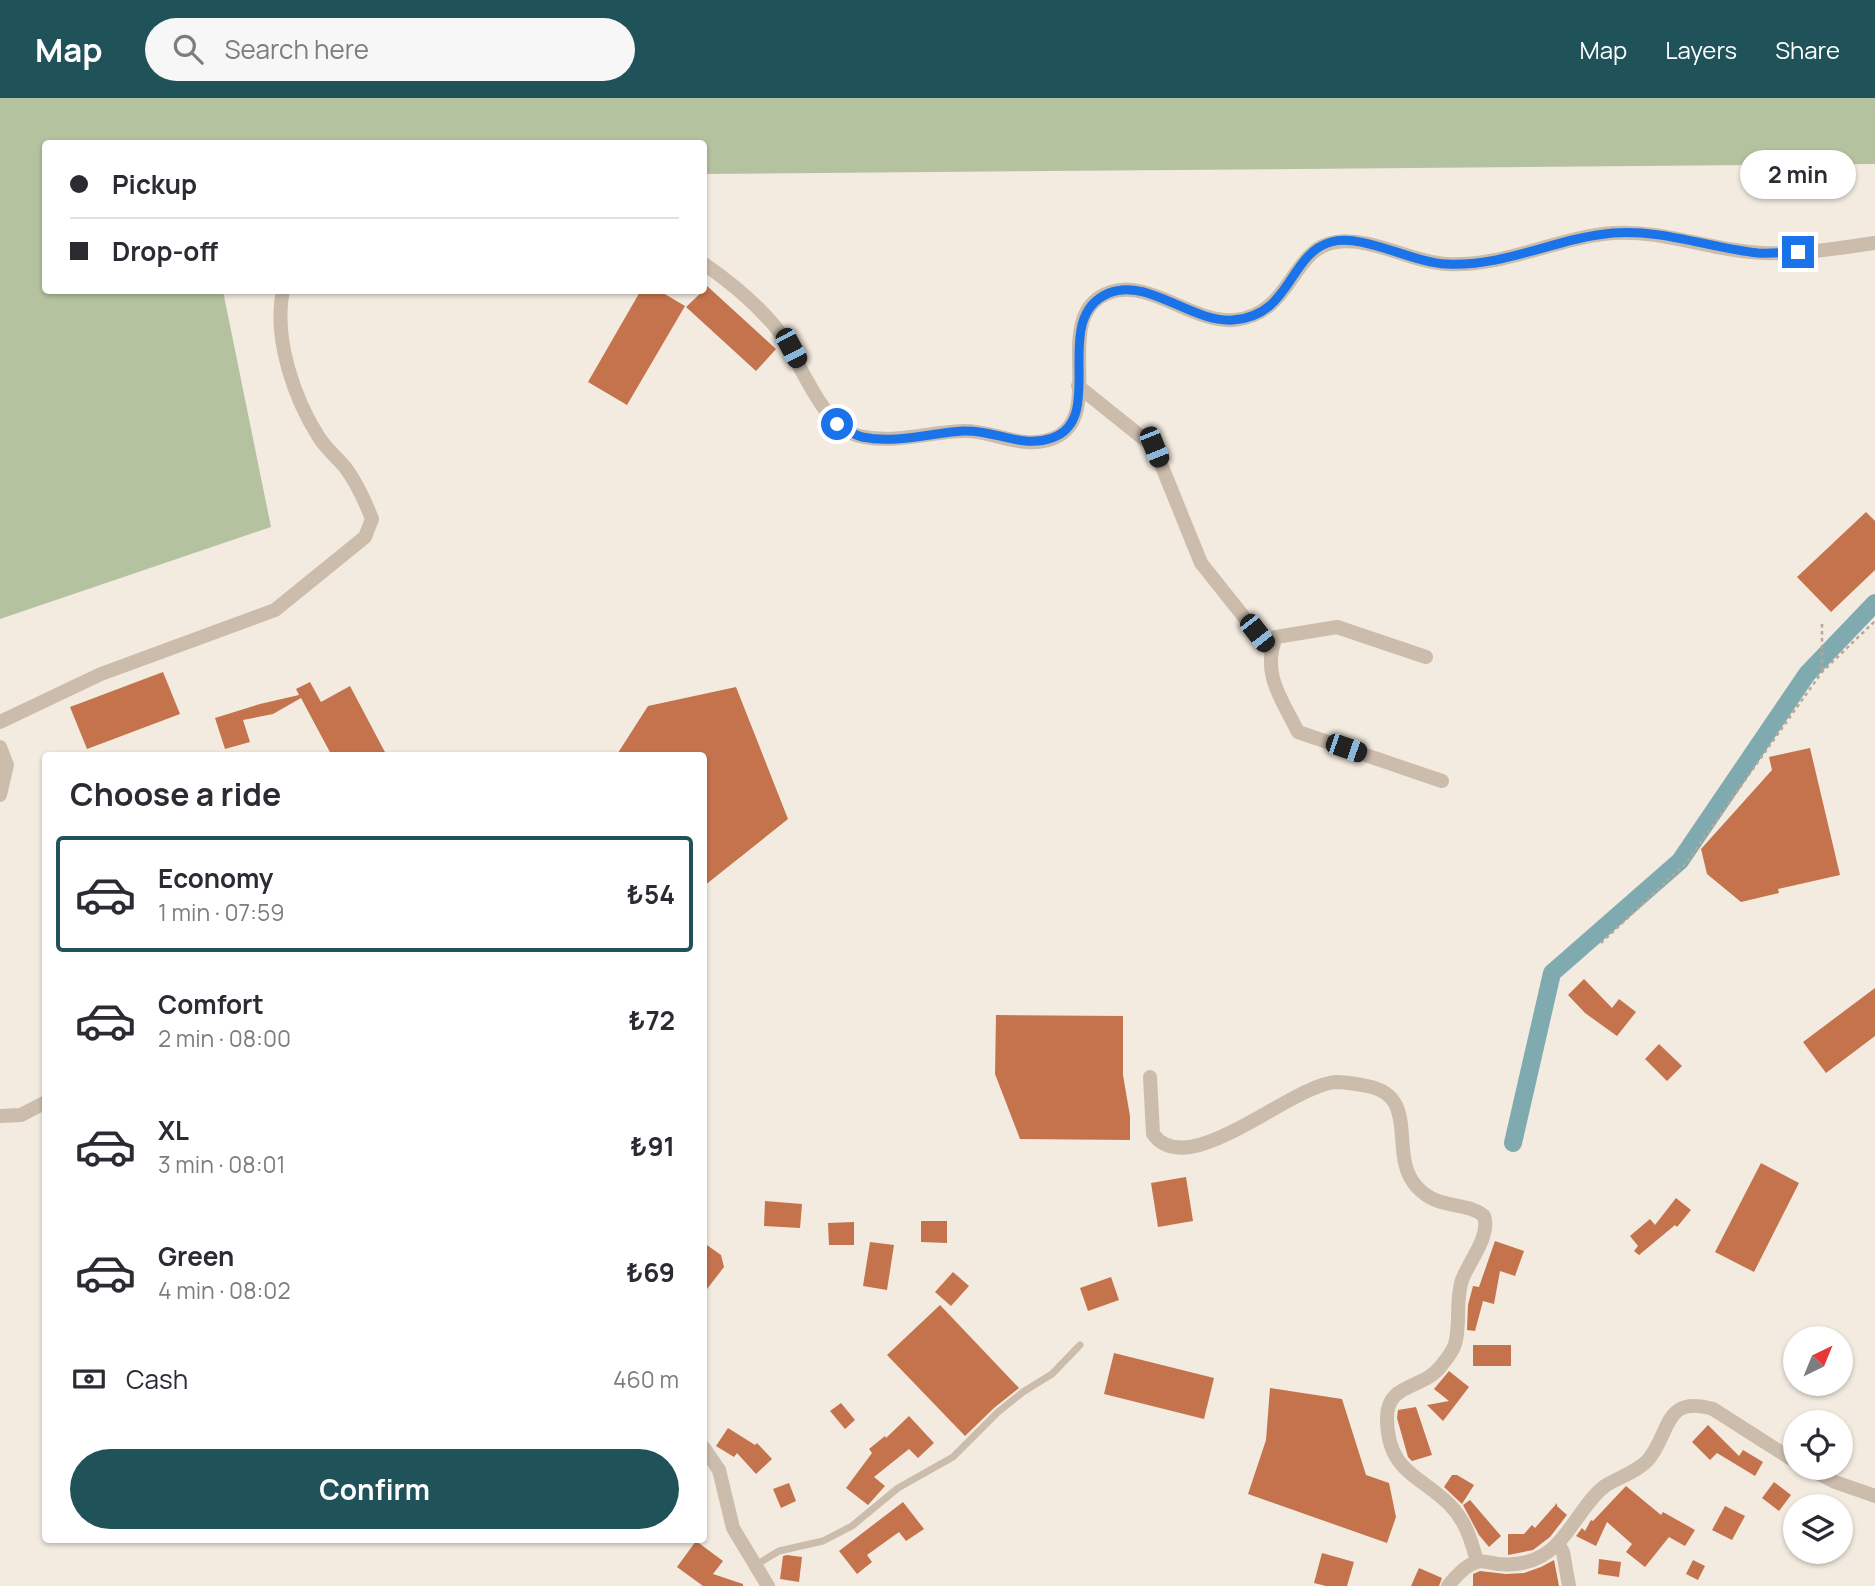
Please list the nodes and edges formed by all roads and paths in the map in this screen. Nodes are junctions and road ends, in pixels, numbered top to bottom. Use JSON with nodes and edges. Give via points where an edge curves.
{"nodes":[{"id":1,"x":1875,"y":243,"type":"edge"},
{"id":2,"x":707,"y":266,"type":"edge"},
{"id":3,"x":282,"y":294,"type":"edge"},
{"id":4,"x":1078,"y":386,"type":"junction"},
{"id":5,"x":1875,"y":621,"type":"edge"},
{"id":6,"x":1822,"y":624,"type":"dead end"},
{"id":7,"x":1270,"y":651,"type":"junction"},
{"id":8,"x":1426,"y":657,"type":"dead end"},
{"id":9,"x":1822,"y":672,"type":"junction"},
{"id":10,"x":0,"y":722,"type":"edge"},
{"id":11,"x":0,"y":747,"type":"edge"},
{"id":12,"x":1442,"y":780,"type":"dead end"},
{"id":13,"x":0,"y":795,"type":"edge"},
{"id":14,"x":1601,"y":943,"type":"dead end"},
{"id":15,"x":1150,"y":1077,"type":"dead end"},
{"id":16,"x":42,"y":1104,"type":"edge"},
{"id":17,"x":0,"y":1116,"type":"edge"},
{"id":18,"x":1080,"y":1345,"type":"dead end"},
{"id":19,"x":707,"y":1452,"type":"edge"},
{"id":20,"x":1783,"y":1454,"type":"edge"},
{"id":21,"x":1836,"y":1480,"type":"edge"},
{"id":22,"x":1875,"y":1496,"type":"edge"},
{"id":23,"x":1558,"y":1544,"type":"junction"},
{"id":24,"x":1477,"y":1561,"type":"junction"},
{"id":25,"x":754,"y":1566,"type":"junction"},
{"id":26,"x":768,"y":1586,"type":"edge"},
{"id":27,"x":1448,"y":1586,"type":"edge"},
{"id":28,"x":1569,"y":1586,"type":"edge"}],
"edges":[{"from":1,"to":4,"type":"street","via":[[1761,253],[1653,233],[1612,233],[1483,264],[1445,264],[1348,241],[1330,242],[1315,250],[1277,300],[1249,317],[1217,319],[1132,288],[1096,300],[1084,314]]},
{"from":2,"to":4,"type":"street","via":[[775,326],[826,411],[837,424],[860,437],[890,439],[965,431],[1017,442],[1053,438],[1070,428],[1077,412]]},
{"from":3,"to":10,"type":"street","via":[[289,372],[303,411],[365,499],[372,519],[365,537],[275,610],[101,674]]},
{"from":4,"to":7,"type":"street","via":[[1154,447],[1201,563]]},
{"from":5,"to":9,"type":"path"},
{"from":6,"to":9,"type":"path"},
{"from":7,"to":8,"type":"street","via":[[1276,637],[1337,627]]},
{"from":7,"to":12,"type":"street","via":[[1270,675],[1298,732]]},
{"from":9,"to":14,"type":"path","via":[[1686,863]]},
{"from":11,"to":13,"type":"street","via":[[7,765]]},
{"from":15,"to":24,"type":"street","via":[[1153,1134],[1175,1149],[1228,1135],[1320,1084],[1349,1083],[1385,1091],[1398,1107],[1404,1162],[1414,1184],[1434,1200],[1484,1216],[1486,1228],[1462,1280],[1455,1345],[1435,1374],[1394,1396],[1387,1417],[1392,1446],[1402,1465],[1458,1515],[1471,1536]]},
{"from":16,"to":17,"type":"street","via":[[20,1115]]},
{"from":18,"to":25,"type":"lane","via":[[1052,1374],[998,1412],[953,1457],[898,1488],[852,1526],[823,1541],[779,1551]]},
{"from":19,"to":25,"type":"street","via":[[719,1470],[733,1528]]},
{"from":20,"to":23,"type":"street","via":[[1713,1409],[1700,1405],[1682,1408],[1667,1421],[1647,1461],[1604,1487]]},
{"from":21,"to":22,"type":"street"},
{"from":23,"to":24,"type":"street","via":[[1515,1565]]},
{"from":23,"to":28,"type":"street"},
{"from":24,"to":27,"type":"street"},
{"from":25,"to":26,"type":"street"}]}
